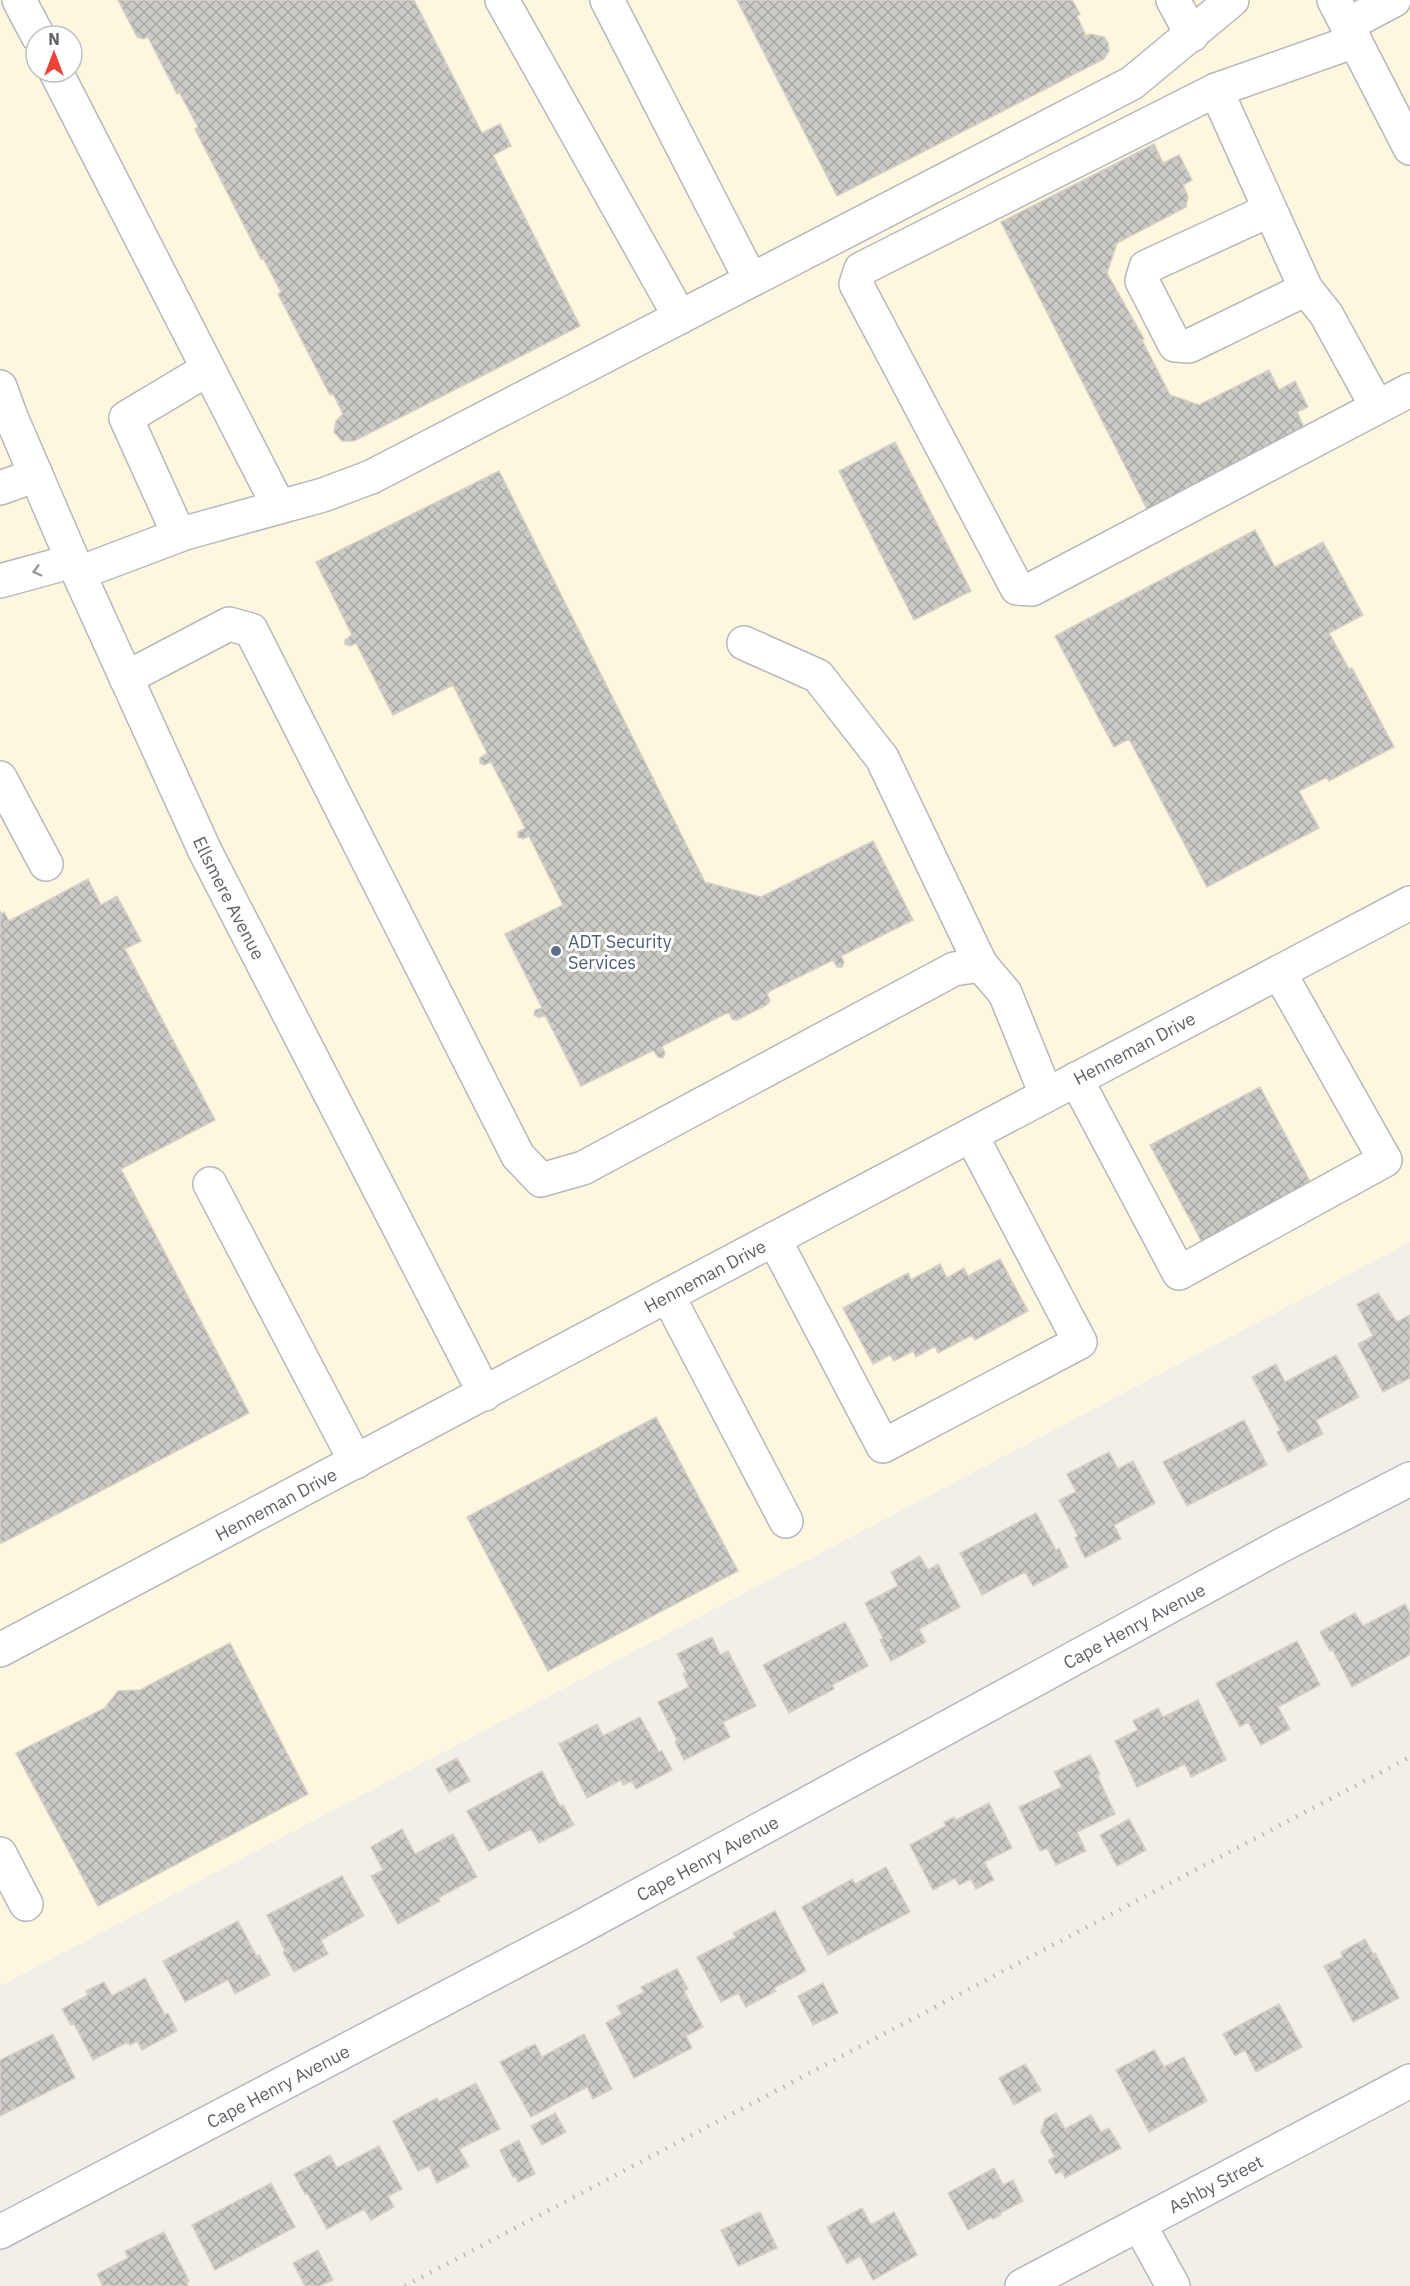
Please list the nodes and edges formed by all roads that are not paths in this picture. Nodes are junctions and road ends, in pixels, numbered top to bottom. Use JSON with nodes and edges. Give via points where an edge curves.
{"nodes":[{"id":1,"x":19,"y":0,"type":"edge"},
{"id":2,"x":502,"y":0,"type":"edge"},
{"id":3,"x":607,"y":0,"type":"edge"},
{"id":4,"x":1173,"y":0,"type":"edge"},
{"id":5,"x":1232,"y":0,"type":"edge"},
{"id":6,"x":1394,"y":0,"type":"edge"},
{"id":7,"x":1345,"y":22,"type":"edge"},
{"id":8,"x":32,"y":24,"type":"edge"},
{"id":9,"x":1192,"y":35,"type":"junction"},
{"id":10,"x":62,"y":84,"type":"edge"},
{"id":11,"x":1216,"y":90,"type":"junction"},
{"id":12,"x":1407,"y":133,"type":"edge"},
{"id":13,"x":1270,"y":210,"type":"junction"},
{"id":14,"x":751,"y":280,"type":"junction"},
{"id":15,"x":1306,"y":289,"type":"junction"},
{"id":16,"x":680,"y":317,"type":"junction"},
{"id":17,"x":208,"y":369,"type":"junction"},
{"id":18,"x":0,"y":387,"type":"edge"},
{"id":19,"x":1410,"y":390,"type":"edge"},
{"id":20,"x":1377,"y":407,"type":"junction"},
{"id":21,"x":36,"y":475,"type":"junction"},
{"id":22,"x":0,"y":488,"type":"edge"},
{"id":23,"x":279,"y":507,"type":"junction"},
{"id":24,"x":179,"y":535,"type":"junction"},
{"id":25,"x":76,"y":567,"type":"junction"},
{"id":26,"x":0,"y":580,"type":"edge"},
{"id":27,"x":744,"y":643,"type":"dead end"},
{"id":28,"x":126,"y":678,"type":"junction"},
{"id":29,"x":0,"y":778,"type":"edge"},
{"id":30,"x":46,"y":864,"type":"dead end"},
{"id":31,"x":1410,"y":903,"type":"edge"},
{"id":32,"x":981,"y":965,"type":"junction"},
{"id":33,"x":1279,"y":972,"type":"junction"},
{"id":34,"x":1076,"y":1079,"type":"junction"},
{"id":35,"x":1046,"y":1094,"type":"junction"},
{"id":36,"x":971,"y":1135,"type":"junction"},
{"id":37,"x":210,"y":1184,"type":"dead end"},
{"id":38,"x":774,"y":1239,"type":"junction"},
{"id":39,"x":668,"y":1296,"type":"junction"},
{"id":40,"x":485,"y":1394,"type":"junction"},
{"id":41,"x":356,"y":1462,"type":"junction"},
{"id":42,"x":1410,"y":1479,"type":"edge"},
{"id":43,"x":786,"y":1521,"type":"dead end"},
{"id":44,"x":0,"y":1650,"type":"edge"},
{"id":45,"x":0,"y":1854,"type":"edge"},
{"id":46,"x":26,"y":1904,"type":"dead end"},
{"id":47,"x":1410,"y":2081,"type":"edge"},
{"id":48,"x":1139,"y":2224,"type":"junction"},
{"id":49,"x":0,"y":2232,"type":"edge"},
{"id":50,"x":1022,"y":2286,"type":"edge"},
{"id":51,"x":1173,"y":2286,"type":"edge"}],
"edges":[{"from":1,"to":8,"type":"street"},
{"from":2,"to":16,"type":"street"},
{"from":3,"to":14,"type":"street"},
{"from":4,"to":9,"type":"street"},
{"from":5,"to":9,"type":"street"},
{"from":6,"to":7,"type":"street"},
{"from":7,"to":11,"type":"street"},
{"from":7,"to":12,"type":"street"},
{"from":9,"to":14,"type":"street","via":[[1132,83]]},
{"from":10,"to":17,"type":"street"},
{"from":11,"to":13,"type":"street"},
{"from":11,"to":20,"type":"street","via":[[861,269],[856,284],[1017,588],[1032,589]]},
{"from":13,"to":15,"type":"street"},
{"from":13,"to":15,"type":"street","via":[[1146,267],[1142,281],[1175,345],[1189,346]]},
{"from":14,"to":16,"type":"street"},
{"from":15,"to":20,"type":"street","via":[[1326,314]]},
{"from":16,"to":23,"type":"street","via":[[370,477]]},
{"from":17,"to":23,"type":"street"},
{"from":17,"to":24,"type":"street","via":[[126,418]]},
{"from":18,"to":21,"type":"street","name":"Ellsmere Avenue"},
{"from":19,"to":20,"type":"street"},
{"from":21,"to":22,"type":"street"},
{"from":21,"to":25,"type":"street","name":"Ellsmere Avenue"},
{"from":23,"to":24,"type":"street"},
{"from":24,"to":25,"type":"street"},
{"from":25,"to":26,"type":"street","one_way":true},
{"from":25,"to":28,"type":"street","name":"Ellsmere Avenue"},
{"from":27,"to":32,"type":"street","via":[[818,676],[882,758]]},
{"from":28,"to":32,"type":"street","via":[[229,624],[251,630],[518,1156],[541,1180],[583,1168],[954,969]]},
{"from":28,"to":40,"type":"street","name":"Ellsmere Avenue","via":[[205,851]]},
{"from":29,"to":30,"type":"street"},
{"from":31,"to":33,"type":"street","name":"Henneman Drive"},
{"from":32,"to":35,"type":"street","via":[[1005,993]]},
{"from":33,"to":34,"type":"street","name":"Henneman Drive"},
{"from":33,"to":34,"type":"street","via":[[1385,1160],[1179,1274]]},
{"from":34,"to":35,"type":"street","name":"Henneman Drive"},
{"from":35,"to":36,"type":"street","name":"Henneman Drive"},
{"from":36,"to":38,"type":"street","name":"Henneman Drive"},
{"from":36,"to":38,"type":"street","via":[[1080,1342],[883,1446]]},
{"from":37,"to":41,"type":"street"},
{"from":38,"to":39,"type":"street","name":"Henneman Drive"},
{"from":39,"to":40,"type":"street","name":"Henneman Drive"},
{"from":39,"to":43,"type":"street"},
{"from":40,"to":41,"type":"street","name":"Henneman Drive"},
{"from":41,"to":44,"type":"street","name":"Henneman Drive"},
{"from":42,"to":49,"type":"street","name":"Cape Henry Avenue","via":[[577,1929]]},
{"from":45,"to":46,"type":"street"},
{"from":47,"to":48,"type":"street","name":"Ashby Street"},
{"from":48,"to":50,"type":"street","name":"Ashby Street"},
{"from":48,"to":51,"type":"street"}]}
